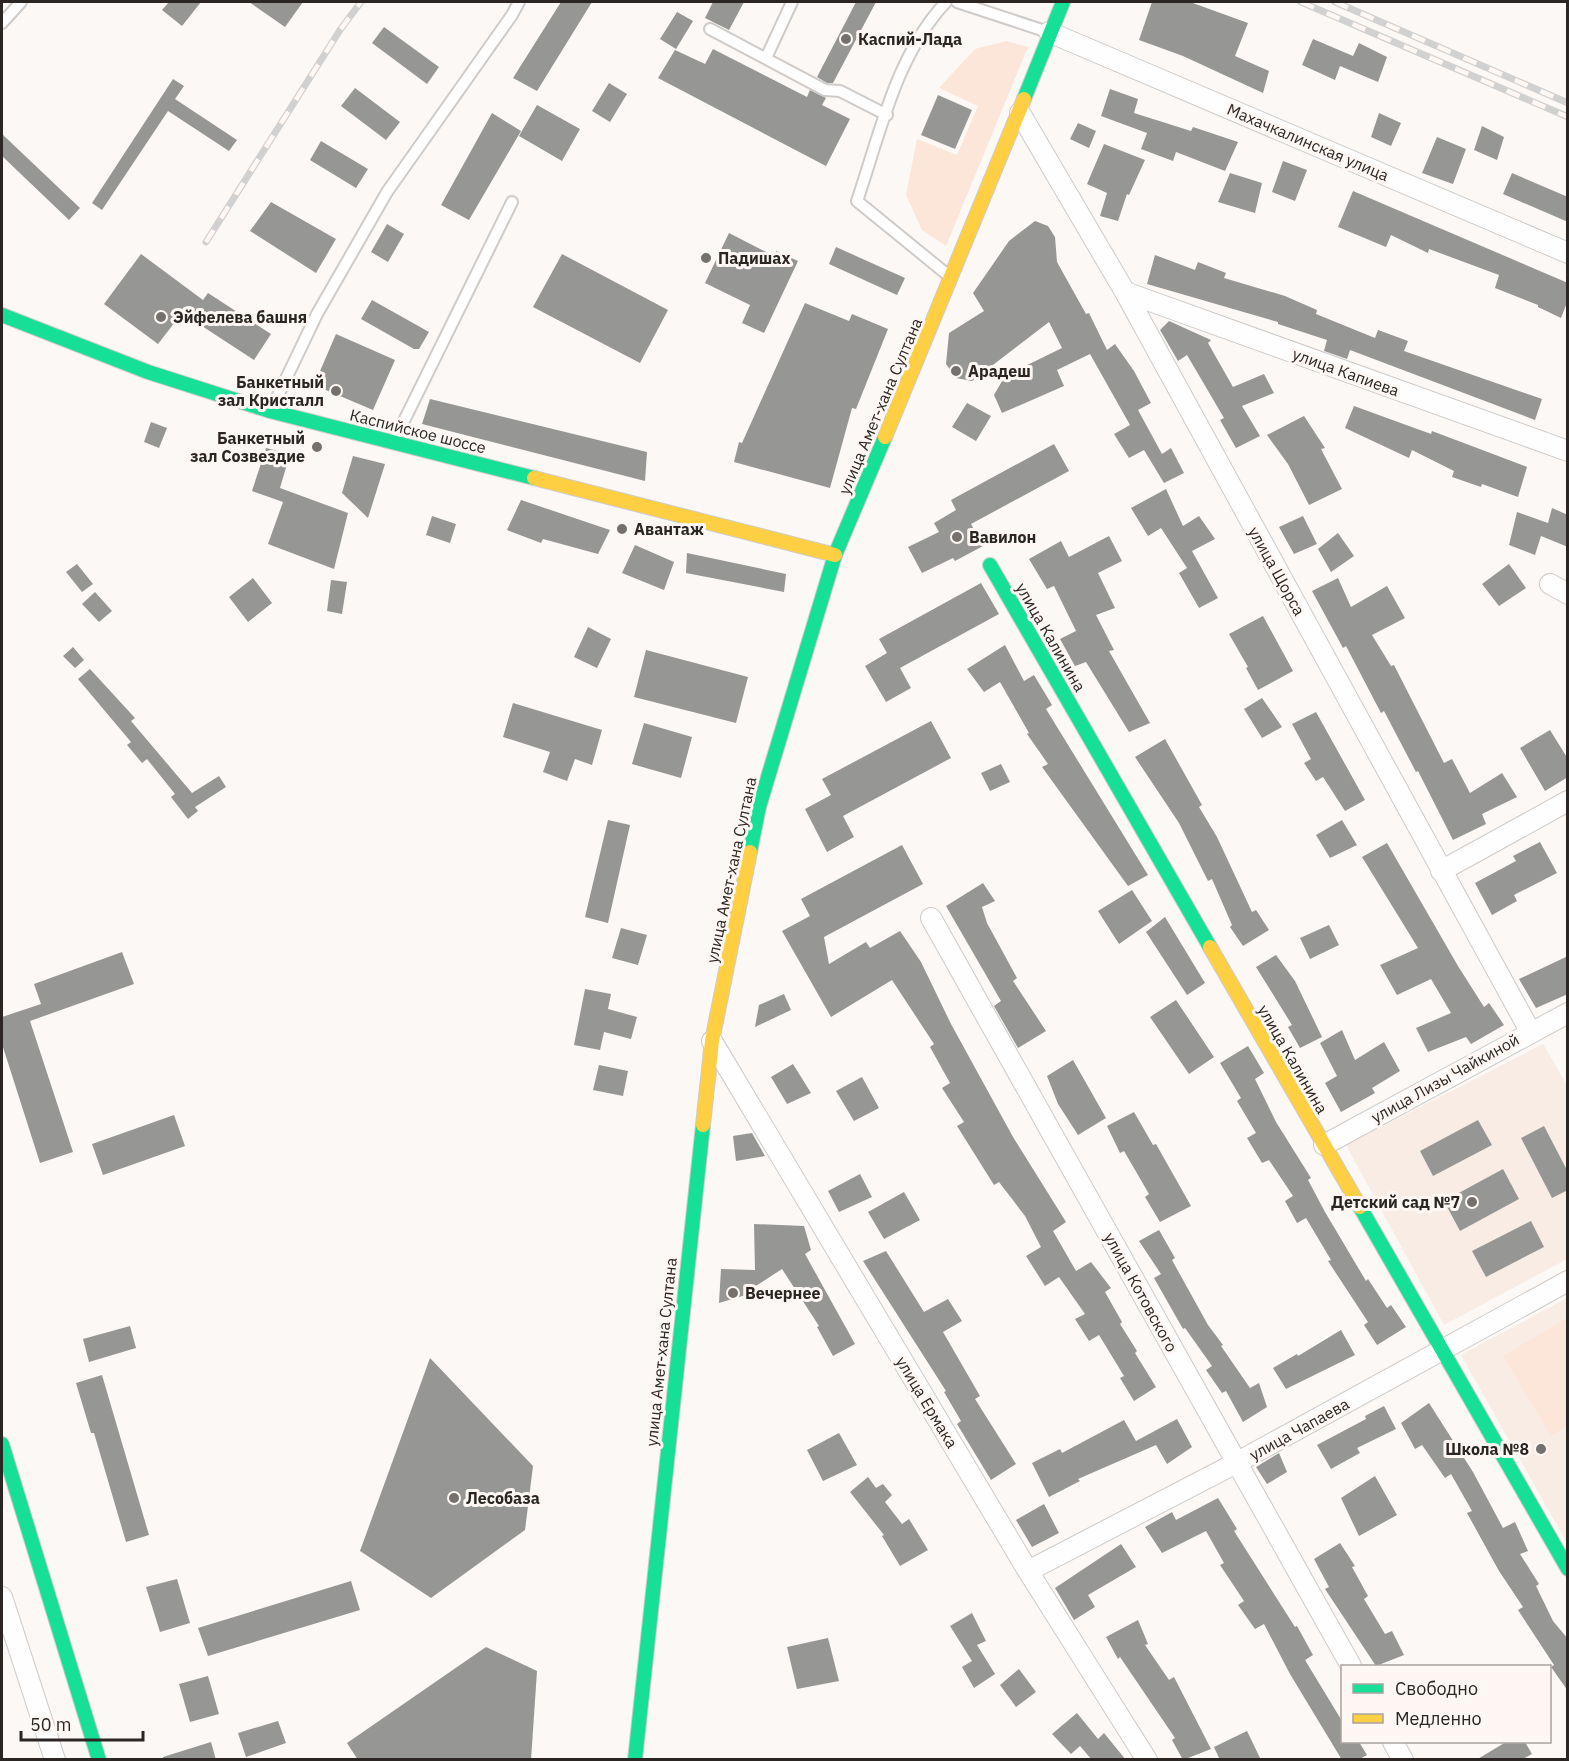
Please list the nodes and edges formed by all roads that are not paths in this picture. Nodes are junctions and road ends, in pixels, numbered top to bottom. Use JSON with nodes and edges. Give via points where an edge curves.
{"nodes":[{"id":1,"x":21,"y":2,"type":"edge"},
{"id":2,"x":519,"y":2,"type":"edge"},
{"id":3,"x":792,"y":2,"type":"edge"},
{"id":4,"x":946,"y":2,"type":"edge"},
{"id":5,"x":957,"y":2,"type":"edge"},
{"id":6,"x":1063,"y":2,"type":"edge"},
{"id":7,"x":2,"y":23,"type":"edge"},
{"id":8,"x":710,"y":29,"type":"dead end"},
{"id":9,"x":1049,"y":32,"type":"junction"},
{"id":10,"x":766,"y":58,"type":"junction"},
{"id":11,"x":1020,"y":113,"type":"junction"},
{"id":12,"x":887,"y":115,"type":"junction"},
{"id":13,"x":512,"y":202,"type":"dead end"},
{"id":14,"x":1568,"y":253,"type":"edge"},
{"id":15,"x":951,"y":279,"type":"junction"},
{"id":16,"x":1125,"y":292,"type":"junction"},
{"id":17,"x":2,"y":315,"type":"edge"},
{"id":18,"x":270,"y":411,"type":"junction"},
{"id":19,"x":394,"y":442,"type":"junction"},
{"id":20,"x":1568,"y":451,"type":"edge"},
{"id":21,"x":835,"y":555,"type":"junction"},
{"id":22,"x":990,"y":564,"type":"dead end"},
{"id":23,"x":1550,"y":584,"type":"dead end"},
{"id":24,"x":1568,"y":594,"type":"edge"},
{"id":25,"x":1568,"y":801,"type":"edge"},
{"id":26,"x":1441,"y":871,"type":"junction"},
{"id":27,"x":931,"y":918,"type":"dead end"},
{"id":28,"x":1568,"y":1013,"type":"edge"},
{"id":29,"x":1530,"y":1031,"type":"junction"},
{"id":30,"x":712,"y":1041,"type":"junction"},
{"id":31,"x":1324,"y":1145,"type":"junction"},
{"id":32,"x":1568,"y":1281,"type":"edge"},
{"id":33,"x":1442,"y":1351,"type":"junction"},
{"id":34,"x":2,"y":1444,"type":"edge"},
{"id":35,"x":1236,"y":1463,"type":"junction"},
{"id":36,"x":1568,"y":1569,"type":"edge"},
{"id":37,"x":1028,"y":1571,"type":"junction"},
{"id":38,"x":2,"y":1597,"type":"edge"},
{"id":39,"x":1350,"y":1665,"type":"edge"},
{"id":40,"x":1394,"y":1743,"type":"edge"},
{"id":41,"x":635,"y":1759,"type":"edge"},
{"id":42,"x":55,"y":1760,"type":"edge"},
{"id":43,"x":99,"y":1760,"type":"edge"},
{"id":44,"x":1147,"y":1760,"type":"edge"},
{"id":45,"x":1403,"y":1760,"type":"edge"}],
"edges":[{"from":1,"to":7,"type":"lane"},
{"from":2,"to":18,"type":"lane","via":[[387,192],[317,314]]},
{"from":3,"to":10,"type":"lane"},
{"from":4,"to":12,"type":"lane","via":[[925,28],[890,98]]},
{"from":5,"to":9,"type":"lane"},
{"from":6,"to":9,"type":"main road","name":"улица Амет-хана Султана"},
{"from":8,"to":10,"type":"lane"},
{"from":9,"to":11,"type":"main road","name":"улица Амет-хана Султана"},
{"from":9,"to":14,"type":"street","name":"Махачкалинская улица"},
{"from":10,"to":12,"type":"lane","via":[[825,90],[840,91]]},
{"from":11,"to":15,"type":"main road","name":"улица Амет-хана Султана"},
{"from":11,"to":16,"type":"street","name":"улица Щорса"},
{"from":12,"to":15,"type":"lane","via":[[857,201]]},
{"from":13,"to":19,"type":"lane"},
{"from":15,"to":21,"type":"main road","name":"улица Амет-хана Султана"},
{"from":16,"to":20,"type":"street","name":"улица Капиева"},
{"from":16,"to":26,"type":"street","name":"улица Щорса"},
{"from":17,"to":18,"type":"main road","name":"Каспийское шоссе","via":[[148,372]]},
{"from":18,"to":19,"type":"main road","name":"Каспийское шоссе"},
{"from":19,"to":21,"type":"main road","name":"Каспийское шоссе"},
{"from":21,"to":30,"type":"main road","name":"улица Амет-хана Султана","via":[[759,807]]},
{"from":22,"to":31,"type":"main road","name":"улица Калинина"},
{"from":23,"to":24,"type":"street"},
{"from":25,"to":26,"type":"street"},
{"from":26,"to":29,"type":"street","name":"улица Щорса"},
{"from":27,"to":35,"type":"street","name":"улица Котовского"},
{"from":28,"to":29,"type":"street","name":"улица Лизы Чайкиной"},
{"from":29,"to":31,"type":"street","name":"улица Лизы Чайкиной"},
{"from":30,"to":37,"type":"street","name":"улица Ермака"},
{"from":30,"to":41,"type":"main road","name":"улица Амет-хана Султана"},
{"from":31,"to":33,"type":"main road","name":"улица Калинина"},
{"from":32,"to":33,"type":"street","name":"улица Чапаева"},
{"from":33,"to":35,"type":"street","name":"улица Чапаева"},
{"from":33,"to":36,"type":"main road","name":"улица Калинина"},
{"from":34,"to":43,"type":"main road"},
{"from":35,"to":37,"type":"street","name":"улица Чапаева"},
{"from":35,"to":39,"type":"street","name":"улица Котовского"},
{"from":37,"to":44,"type":"street","name":"улица Ермака"},
{"from":38,"to":42,"type":"street"},
{"from":40,"to":45,"type":"street"}]}
